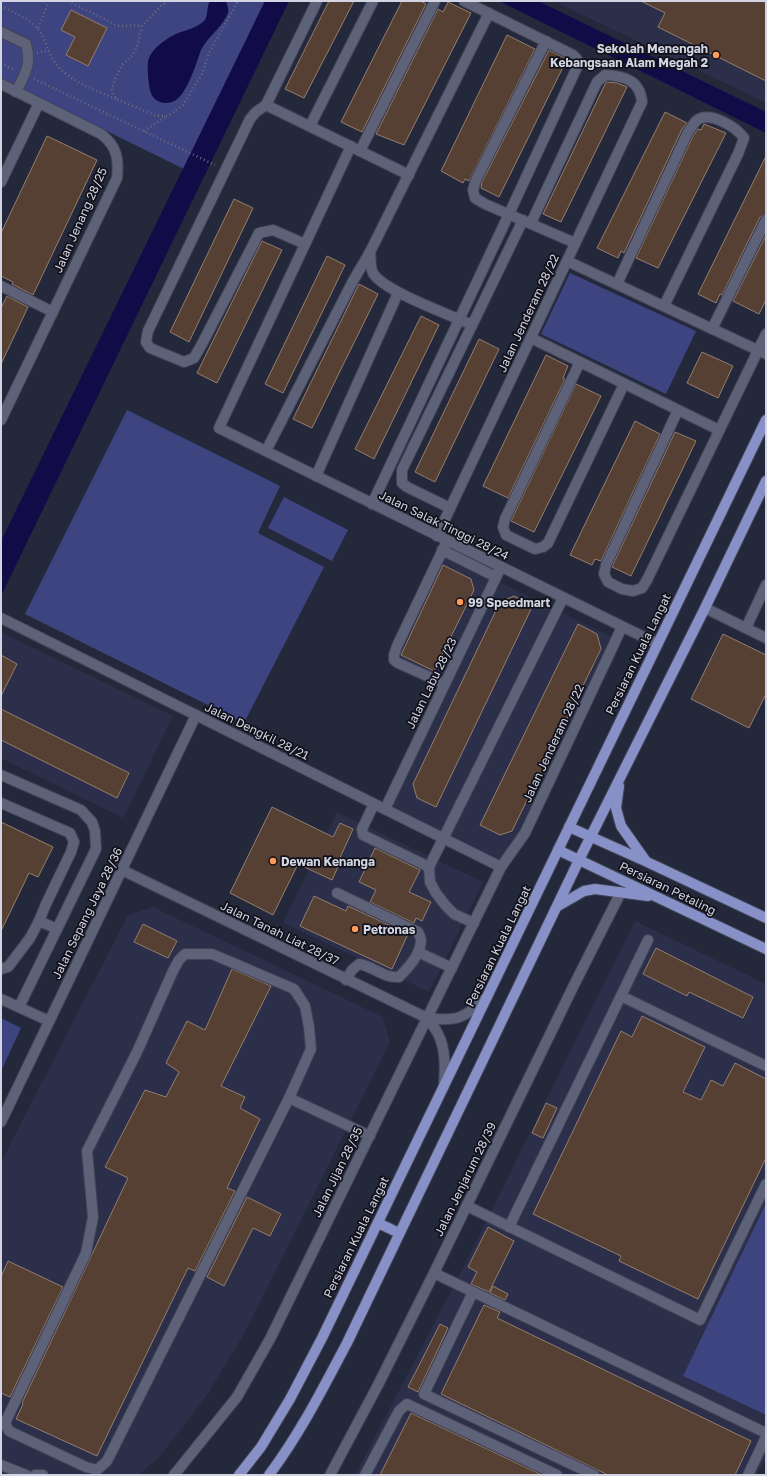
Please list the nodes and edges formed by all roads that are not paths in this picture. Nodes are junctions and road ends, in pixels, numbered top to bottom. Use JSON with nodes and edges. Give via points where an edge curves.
{"nodes":[{"id":1,"x":317,"y":1,"type":"edge"},
{"id":2,"x":373,"y":1,"type":"edge"},
{"id":3,"x":435,"y":1,"type":"edge"},
{"id":4,"x":464,"y":1,"type":"edge"},
{"id":5,"x":489,"y":13,"type":"junction"},
{"id":6,"x":1,"y":32,"type":"edge"},
{"id":7,"x":546,"y":42,"type":"junction"},
{"id":8,"x":1,"y":84,"type":"edge"},
{"id":9,"x":16,"y":92,"type":"junction"},
{"id":10,"x":39,"y":103,"type":"junction"},
{"id":11,"x":266,"y":105,"type":"junction"},
{"id":12,"x":310,"y":126,"type":"junction"},
{"id":13,"x":355,"y":148,"type":"junction"},
{"id":14,"x":409,"y":174,"type":"junction"},
{"id":15,"x":1,"y":182,"type":"edge"},
{"id":16,"x":509,"y":214,"type":"junction"},
{"id":17,"x":766,"y":220,"type":"edge"},
{"id":18,"x":527,"y":222,"type":"junction"},
{"id":19,"x":575,"y":243,"type":"junction"},
{"id":20,"x":305,"y":244,"type":"junction"},
{"id":21,"x":370,"y":252,"type":"junction"},
{"id":22,"x":567,"y":261,"type":"junction"},
{"id":23,"x":617,"y":284,"type":"junction"},
{"id":24,"x":1,"y":286,"type":"edge"},
{"id":25,"x":398,"y":293,"type":"junction"},
{"id":26,"x":664,"y":306,"type":"junction"},
{"id":27,"x":53,"y":312,"type":"junction"},
{"id":28,"x":459,"y":319,"type":"junction"},
{"id":29,"x":472,"y":325,"type":"junction"},
{"id":30,"x":712,"y":329,"type":"junction"},
{"id":31,"x":766,"y":334,"type":"edge"},
{"id":32,"x":531,"y":338,"type":"junction"},
{"id":33,"x":762,"y":352,"type":"edge"},
{"id":34,"x":580,"y":362,"type":"junction"},
{"id":35,"x":624,"y":384,"type":"junction"},
{"id":36,"x":678,"y":410,"type":"junction"},
{"id":37,"x":1,"y":420,"type":"edge"},
{"id":38,"x":766,"y":420,"type":"edge"},
{"id":39,"x":719,"y":430,"type":"junction"},
{"id":40,"x":266,"y":452,"type":"junction"},
{"id":41,"x":316,"y":476,"type":"junction"},
{"id":42,"x":766,"y":481,"type":"edge"},
{"id":43,"x":372,"y":504,"type":"junction"},
{"id":44,"x":450,"y":508,"type":"junction"},
{"id":45,"x":437,"y":536,"type":"junction"},
{"id":46,"x":447,"y":541,"type":"junction"},
{"id":47,"x":442,"y":550,"type":"junction"},
{"id":48,"x":501,"y":567,"type":"junction"},
{"id":49,"x":496,"y":577,"type":"junction"},
{"id":50,"x":766,"y":585,"type":"edge"},
{"id":51,"x":563,"y":598,"type":"junction"},
{"id":52,"x":705,"y":608,"type":"junction"},
{"id":53,"x":1,"y":618,"type":"edge"},
{"id":54,"x":622,"y":627,"type":"junction"},
{"id":55,"x":746,"y":628,"type":"junction"},
{"id":56,"x":766,"y":638,"type":"edge"},
{"id":57,"x":658,"y":644,"type":"junction"},
{"id":58,"x":445,"y":684,"type":"junction"},
{"id":59,"x":196,"y":716,"type":"junction"},
{"id":60,"x":1,"y":775,"type":"edge"},
{"id":61,"x":619,"y":780,"type":"junction"},
{"id":62,"x":1,"y":803,"type":"edge"},
{"id":63,"x":374,"y":804,"type":"junction"},
{"id":64,"x":385,"y":809,"type":"junction"},
{"id":65,"x":570,"y":827,"type":"junction"},
{"id":66,"x":591,"y":837,"type":"junction"},
{"id":67,"x":444,"y":839,"type":"junction"},
{"id":68,"x":558,"y":850,"type":"junction"},
{"id":69,"x":579,"y":860,"type":"junction"},
{"id":70,"x":645,"y":861,"type":"junction"},
{"id":71,"x":429,"y":867,"type":"junction"},
{"id":72,"x":501,"y":867,"type":"junction"},
{"id":73,"x":122,"y":870,"type":"junction"},
{"id":74,"x":621,"y":892,"type":"junction"},
{"id":75,"x":337,"y":893,"type":"dead end"},
{"id":76,"x":658,"y":897,"type":"junction"},
{"id":77,"x":558,"y":906,"type":"junction"},
{"id":78,"x":766,"y":918,"type":"edge"},
{"id":79,"x":39,"y":921,"type":"junction"},
{"id":80,"x":474,"y":923,"type":"junction"},
{"id":81,"x":56,"y":929,"type":"junction"},
{"id":82,"x":648,"y":940,"type":"dead end"},
{"id":83,"x":766,"y":949,"type":"edge"},
{"id":84,"x":418,"y":952,"type":"junction"},
{"id":85,"x":452,"y":968,"type":"junction"},
{"id":86,"x":1,"y":969,"type":"edge"},
{"id":87,"x":346,"y":980,"type":"junction"},
{"id":88,"x":621,"y":996,"type":"junction"},
{"id":89,"x":487,"y":997,"type":"junction"},
{"id":90,"x":1,"y":999,"type":"edge"},
{"id":91,"x":19,"y":1007,"type":"junction"},
{"id":92,"x":427,"y":1018,"type":"junction"},
{"id":93,"x":49,"y":1021,"type":"junction"},
{"id":94,"x":766,"y":1066,"type":"edge"},
{"id":95,"x":444,"y":1087,"type":"junction"},
{"id":96,"x":289,"y":1098,"type":"junction"},
{"id":97,"x":1,"y":1122,"type":"edge"},
{"id":98,"x":370,"y":1136,"type":"junction"},
{"id":99,"x":766,"y":1184,"type":"edge"},
{"id":100,"x":467,"y":1206,"type":"junction"},
{"id":101,"x":378,"y":1223,"type":"junction"},
{"id":102,"x":509,"y":1227,"type":"junction"},
{"id":103,"x":399,"y":1233,"type":"junction"},
{"id":104,"x":434,"y":1273,"type":"junction"},
{"id":105,"x":473,"y":1292,"type":"junction"},
{"id":106,"x":766,"y":1433,"type":"edge"},
{"id":107,"x":766,"y":1437,"type":"edge"},
{"id":108,"x":1,"y":1465,"type":"edge"},
{"id":109,"x":14,"y":1473,"type":"edge"},
{"id":110,"x":26,"y":1475,"type":"edge"},
{"id":111,"x":35,"y":1475,"type":"edge"},
{"id":112,"x":42,"y":1475,"type":"edge"},
{"id":113,"x":174,"y":1475,"type":"edge"},
{"id":114,"x":239,"y":1475,"type":"edge"},
{"id":115,"x":269,"y":1475,"type":"edge"},
{"id":116,"x":330,"y":1475,"type":"edge"},
{"id":117,"x":365,"y":1475,"type":"edge"},
{"id":118,"x":557,"y":1475,"type":"edge"},
{"id":119,"x":594,"y":1475,"type":"edge"},
{"id":120,"x":748,"y":1475,"type":"edge"}],
"edges":[{"from":1,"to":11,"type":"street"},
{"from":2,"to":12,"type":"street"},
{"from":3,"to":13,"type":"street"},
{"from":4,"to":5,"type":"street"},
{"from":5,"to":7,"type":"street"},
{"from":5,"to":14,"type":"street"},
{"from":6,"to":9,"type":"street","via":[[26,44],[29,55],[29,64]]},
{"from":7,"to":16,"type":"street","via":[[573,54],[578,65]]},
{"from":7,"to":16,"type":"street","via":[[473,190],[475,198]]},
{"from":8,"to":9,"type":"street","name":"Jalan Jenang 28/25"},
{"from":9,"to":10,"type":"street","name":"Jalan Jenang 28/25"},
{"from":10,"to":15,"type":"street"},
{"from":10,"to":27,"type":"street","name":"Jalan Jenang 28/25","via":[[108,139],[118,161],[116,178]]},
{"from":11,"to":12,"type":"street"},
{"from":11,"to":20,"type":"street","via":[[250,119],[148,331],[146,342],[150,348],[184,362],[194,358],[259,233],[273,230]]},
{"from":12,"to":13,"type":"street"},
{"from":13,"to":14,"type":"street"},
{"from":13,"to":20,"type":"street"},
{"from":14,"to":21,"type":"street"},
{"from":16,"to":18,"type":"street"},
{"from":16,"to":28,"type":"street"},
{"from":17,"to":30,"type":"street"},
{"from":18,"to":19,"type":"street"},
{"from":18,"to":19,"type":"street","name":"Jalan Jenderam 28/22","via":[[597,82],[605,76],[626,79],[637,85],[642,102]]},
{"from":18,"to":29,"type":"street"},
{"from":19,"to":22,"type":"street","name":"Jalan Jenderam 28/22"},
{"from":20,"to":40,"type":"street","name":"Jalan Salak Tinggi 28/24","via":[[219,428]]},
{"from":21,"to":25,"type":"street","via":[[372,272],[379,281]]},
{"from":21,"to":40,"type":"street","via":[[352,281]]},
{"from":22,"to":23,"type":"street"},
{"from":22,"to":32,"type":"street","name":"Jalan Jenderam 28/22"},
{"from":23,"to":26,"type":"street"},
{"from":23,"to":26,"type":"street","via":[[688,132],[697,121],[706,117],[719,120],[738,131],[744,138]]},
{"from":24,"to":27,"type":"street"},
{"from":25,"to":28,"type":"street"},
{"from":25,"to":41,"type":"street"},
{"from":26,"to":30,"type":"street"},
{"from":27,"to":37,"type":"street","name":"Jalan Jenang 28/25"},
{"from":28,"to":29,"type":"street"},
{"from":28,"to":43,"type":"street"},
{"from":29,"to":44,"type":"street","via":[[402,470],[402,483],[407,487]]},
{"from":30,"to":33,"type":"street"},
{"from":31,"to":33,"type":"street"},
{"from":32,"to":34,"type":"street"},
{"from":32,"to":44,"type":"street","name":"Jalan Jenderam 28/22"},
{"from":33,"to":39,"type":"street"},
{"from":34,"to":35,"type":"street"},
{"from":34,"to":35,"type":"street","via":[[503,527],[506,535],[535,550],[548,543]]},
{"from":35,"to":36,"type":"street"},
{"from":36,"to":39,"type":"street"},
{"from":36,"to":39,"type":"street","via":[[606,565],[604,574],[608,582],[622,589],[633,591],[642,588],[647,580]]},
{"from":38,"to":57,"type":"main road","name":"Persiaran Kuala Langat"},
{"from":40,"to":41,"type":"street","name":"Jalan Salak Tinggi 28/24"},
{"from":41,"to":43,"type":"street","name":"Jalan Salak Tinggi 28/24"},
{"from":42,"to":52,"type":"main road"},
{"from":43,"to":45,"type":"street","name":"Jalan Salak Tinggi 28/24"},
{"from":44,"to":45,"type":"street","name":"Jalan Jenderam 28/22"},
{"from":45,"to":46,"type":"street","name":"Jalan Salak Tinggi 28/24"},
{"from":46,"to":47,"type":"street"},
{"from":46,"to":48,"type":"street","name":"Jalan Salak Tinggi 28/24"},
{"from":47,"to":49,"type":"street"},
{"from":47,"to":58,"type":"street","via":[[400,639],[394,660]]},
{"from":48,"to":49,"type":"street","name":"Jalan Labu 28/23"},
{"from":48,"to":51,"type":"street","name":"Jalan Salak Tinggi 28/24"},
{"from":49,"to":58,"type":"street","name":"Jalan Labu 28/23"},
{"from":50,"to":55,"type":"street"},
{"from":51,"to":54,"type":"street","name":"Jalan Salak Tinggi 28/24"},
{"from":51,"to":67,"type":"street"},
{"from":52,"to":55,"type":"street"},
{"from":52,"to":61,"type":"main road"},
{"from":53,"to":59,"type":"street","name":"Jalan Dengkil 28/21"},
{"from":54,"to":57,"type":"street","name":"Jalan Salak Tinggi 28/24"},
{"from":54,"to":72,"type":"street","name":"Jalan Jenderam 28/22","via":[[525,833]]},
{"from":55,"to":56,"type":"street"},
{"from":57,"to":65,"type":"main road","name":"Persiaran Kuala Langat"},
{"from":58,"to":64,"type":"street","name":"Jalan Labu 28/23"},
{"from":59,"to":63,"type":"street","name":"Jalan Dengkil 28/21"},
{"from":59,"to":73,"type":"street","name":"Jalan Sepang Jaya 28/36"},
{"from":60,"to":81,"type":"street","via":[[81,810],[92,822],[96,849]]},
{"from":61,"to":66,"type":"main road"},
{"from":61,"to":70,"type":"main road","via":[[616,808],[618,817],[627,836]]},
{"from":62,"to":79,"type":"street","via":[[70,833],[74,842]]},
{"from":63,"to":64,"type":"street","name":"Jalan Dengkil 28/21"},
{"from":63,"to":71,"type":"street","via":[[362,829],[363,835]]},
{"from":64,"to":67,"type":"street","name":"Jalan Dengkil 28/21"},
{"from":65,"to":66,"type":"main road","name":"Persiaran Petaling"},
{"from":65,"to":68,"type":"main road","name":"Persiaran Kuala Langat"},
{"from":66,"to":69,"type":"main road"},
{"from":66,"to":70,"type":"main road","name":"Persiaran Petaling"},
{"from":67,"to":71,"type":"street"},
{"from":67,"to":72,"type":"street","name":"Jalan Dengkil 28/21"},
{"from":68,"to":69,"type":"main road","name":"Persiaran Petaling"},
{"from":68,"to":89,"type":"main road","name":"Persiaran Kuala Langat"},
{"from":69,"to":76,"type":"main road","name":"Persiaran Petaling"},
{"from":69,"to":77,"type":"main road"},
{"from":70,"to":78,"type":"main road","name":"Persiaran Petaling"},
{"from":71,"to":80,"type":"street","via":[[430,882],[446,906],[454,914]]},
{"from":72,"to":80,"type":"street","name":"Jalan Jijan 28/35"},
{"from":73,"to":87,"type":"street","name":"Jalan Tanah Liat 28/37"},
{"from":73,"to":93,"type":"street","name":"Jalan Sepang Jaya 28/36"},
{"from":74,"to":76,"type":"main road"},
{"from":74,"to":77,"type":"main road","via":[[589,890]]},
{"from":74,"to":100,"type":"street","name":"Jalan Jenjarum 28/39"},
{"from":75,"to":84,"type":"street","via":[[418,932],[421,940]]},
{"from":76,"to":83,"type":"main road","name":"Persiaran Petaling"},
{"from":77,"to":103,"type":"main road"},
{"from":79,"to":81,"type":"street"},
{"from":79,"to":86,"type":"street","via":[[30,938],[8,967]]},
{"from":80,"to":85,"type":"street","name":"Jalan Jijan 28/35"},
{"from":81,"to":91,"type":"street"},
{"from":82,"to":88,"type":"street"},
{"from":84,"to":85,"type":"street"},
{"from":84,"to":87,"type":"street","via":[[399,977],[390,977],[359,964]]},
{"from":85,"to":92,"type":"street","name":"Jalan Jijan 28/35"},
{"from":87,"to":92,"type":"street","name":"Jalan Tanah Liat 28/37"},
{"from":88,"to":94,"type":"street"},
{"from":88,"to":102,"type":"street"},
{"from":89,"to":92,"type":"street","via":[[473,1010],[455,1019]]},
{"from":89,"to":95,"type":"main road","name":"Persiaran Kuala Langat"},
{"from":90,"to":91,"type":"street"},
{"from":91,"to":93,"type":"street"},
{"from":92,"to":95,"type":"street","via":[[439,1035],[443,1048]]},
{"from":92,"to":98,"type":"street","name":"Jalan Jijan 28/35"},
{"from":93,"to":97,"type":"street","name":"Jalan Sepang Jaya 28/36"},
{"from":95,"to":101,"type":"main road","name":"Persiaran Kuala Langat"},
{"from":96,"to":96,"type":"street","via":[[311,1048],[305,1006],[294,989],[212,954],[185,954],[173,972],[137,1052],[87,1151],[93,1217],[86,1253],[6,1423],[8,1431],[86,1467],[97,1470],[106,1461]]},
{"from":96,"to":98,"type":"street"},
{"from":98,"to":113,"type":"street","name":"Jalan Jijan 28/35","via":[[270,1339],[232,1402]]},
{"from":99,"to":102,"type":"street","via":[[700,1320]]},
{"from":100,"to":102,"type":"street"},
{"from":100,"to":104,"type":"street","name":"Jalan Jenjarum 28/39"},
{"from":101,"to":103,"type":"main road"},
{"from":101,"to":114,"type":"main road","name":"Persiaran Kuala Langat","via":[[290,1399],[262,1447]]},
{"from":103,"to":115,"type":"main road","via":[[344,1349],[293,1441]]},
{"from":104,"to":105,"type":"street"},
{"from":104,"to":116,"type":"street","name":"Jalan Jenjarum 28/39"},
{"from":105,"to":106,"type":"street"},
{"from":105,"to":119,"type":"street","via":[[424,1394]]},
{"from":107,"to":120,"type":"street"},
{"from":108,"to":109,"type":"street"},
{"from":109,"to":110,"type":"street"},
{"from":111,"to":112,"type":"street"},
{"from":117,"to":118,"type":"street","via":[[399,1411],[407,1404]]}]}
